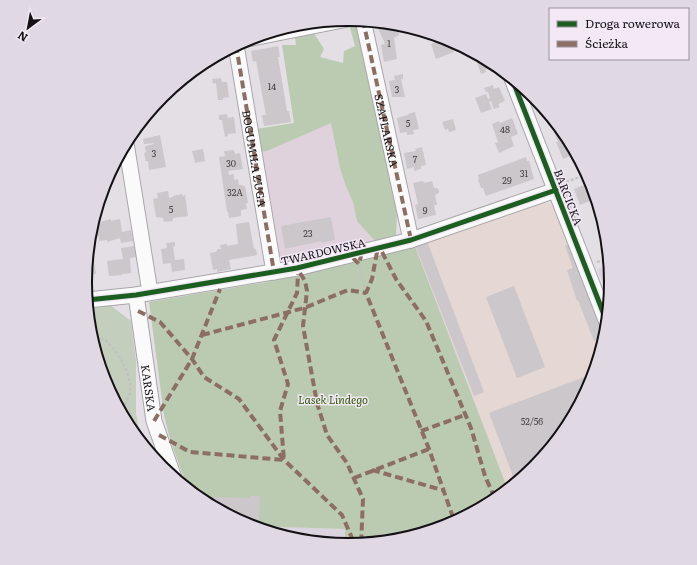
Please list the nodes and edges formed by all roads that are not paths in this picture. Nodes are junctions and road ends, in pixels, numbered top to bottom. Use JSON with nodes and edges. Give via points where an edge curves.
{"nodes":[{"id":1,"x":365,"y":27,"type":"edge"},
{"id":2,"x":237,"y":51,"type":"edge"},
{"id":3,"x":516,"y":89,"type":"edge"},
{"id":4,"x":127,"y":152,"type":"edge"},
{"id":5,"x":558,"y":187,"type":"junction"},
{"id":6,"x":411,"y":240,"type":"junction"},
{"id":7,"x":274,"y":272,"type":"junction"},
{"id":8,"x":143,"y":294,"type":"junction"},
{"id":9,"x":93,"y":299,"type":"edge"},
{"id":10,"x":603,"y":312,"type":"edge"},
{"id":11,"x":162,"y":458,"type":"edge"}],
"edges":[{"from":1,"to":6,"type":"street","name":"SZAFLARSKA"},
{"from":2,"to":7,"type":"street","name":"BOGUMIŁA ZUGA"},
{"from":3,"to":5,"type":"street","name":"BARCICKA"},
{"from":4,"to":8,"type":"street","name":"KARSKA"},
{"from":5,"to":6,"type":"street","name":"TWARDOWSKA"},
{"from":5,"to":10,"type":"street","name":"BARCICKA"},
{"from":6,"to":7,"type":"street","name":"TWARDOWSKA"},
{"from":7,"to":8,"type":"street","name":"TWARDOWSKA"},
{"from":8,"to":9,"type":"street","name":"TWARDOWSKA"},
{"from":8,"to":11,"type":"street","name":"KARSKA","via":[[154,422]]}]}
